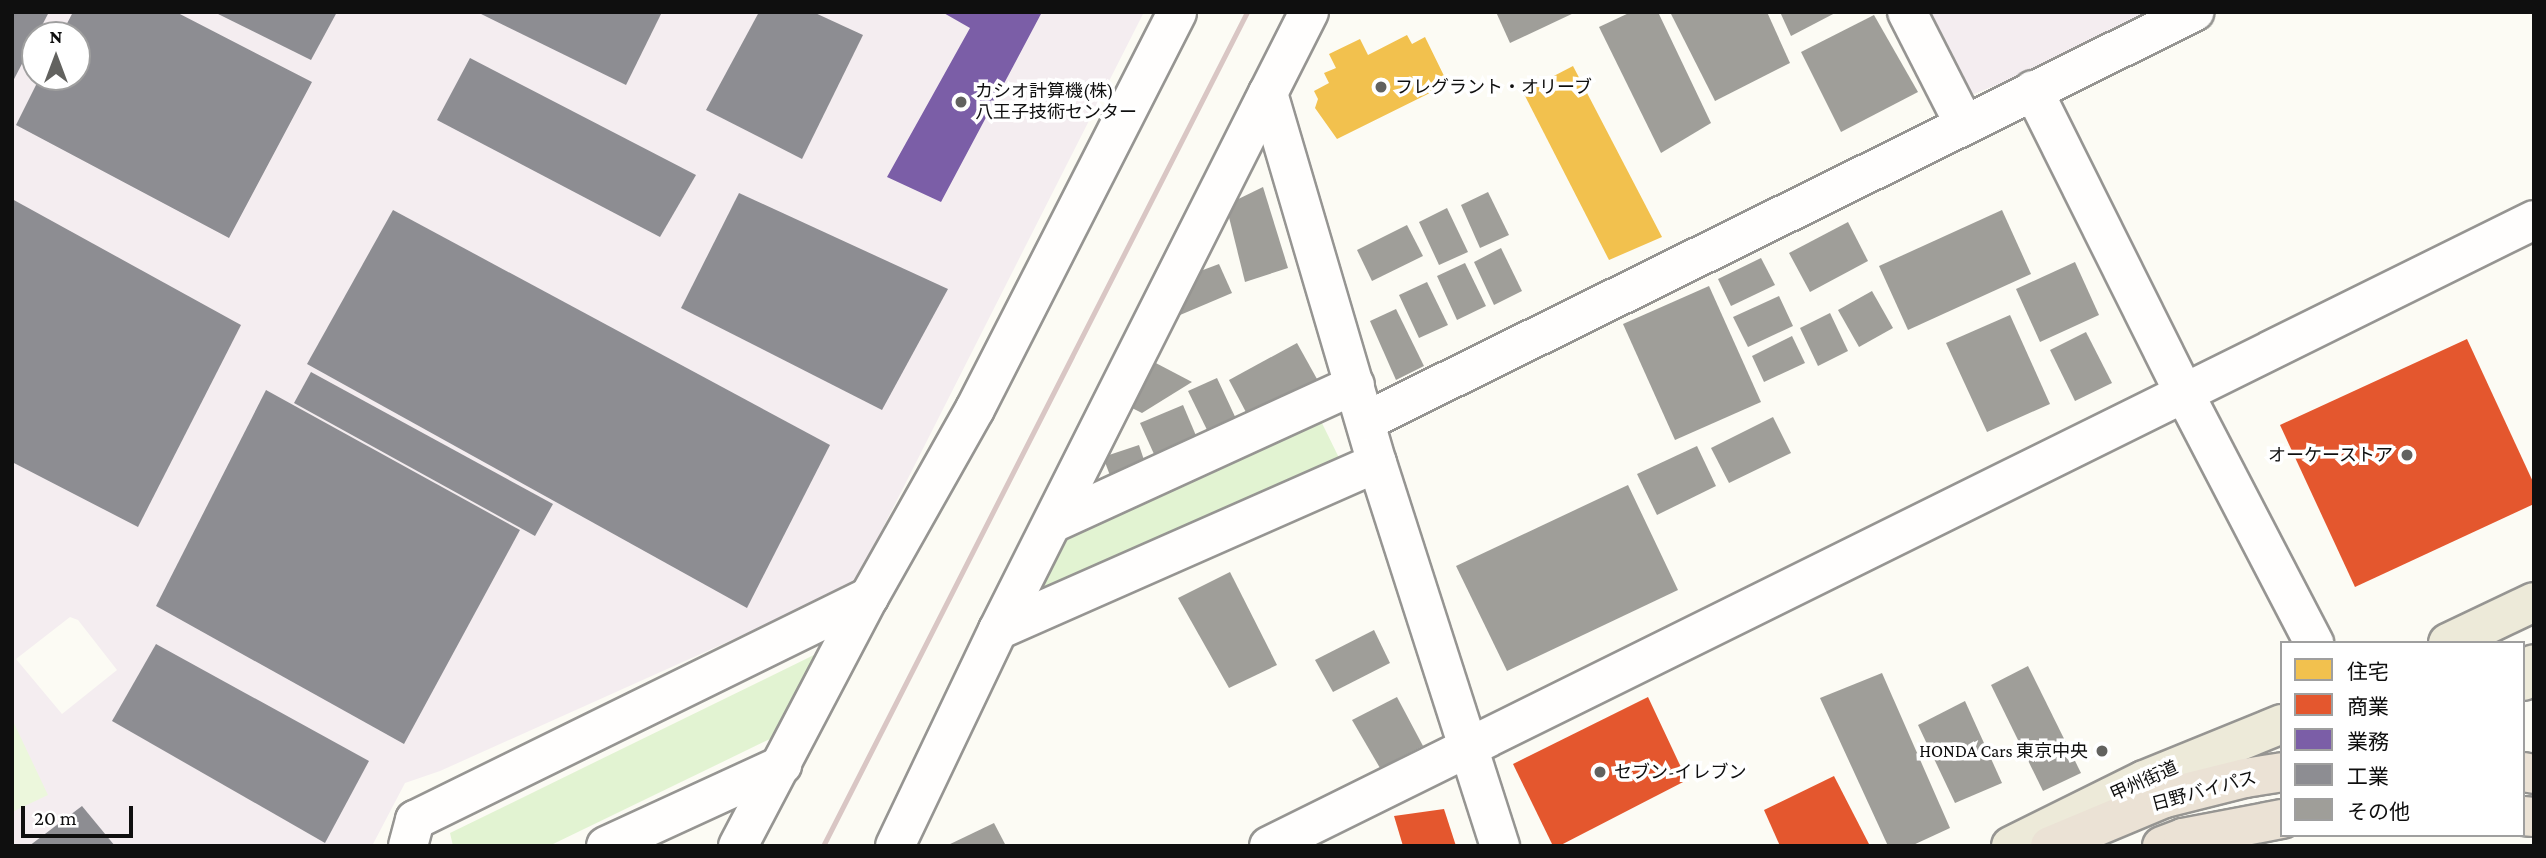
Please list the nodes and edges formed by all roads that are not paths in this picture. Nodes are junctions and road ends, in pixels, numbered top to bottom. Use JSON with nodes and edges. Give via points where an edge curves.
{"nodes":[{"id":1,"x":1177,"y":12,"type":"edge"},
{"id":2,"x":1310,"y":12,"type":"edge"},
{"id":3,"x":1907,"y":12,"type":"edge"},
{"id":4,"x":2194,"y":12,"type":"edge"},
{"id":5,"x":2033,"y":90,"type":"junction"},
{"id":6,"x":1268,"y":93,"type":"junction"},
{"id":7,"x":1964,"y":124,"type":"junction"},
{"id":8,"x":2534,"y":220,"type":"edge"},
{"id":9,"x":2185,"y":395,"type":"junction"},
{"id":10,"x":1361,"y":403,"type":"junction"},
{"id":11,"x":1377,"y":463,"type":"junction"},
{"id":12,"x":1053,"y":523,"type":"junction"},
{"id":13,"x":869,"y":597,"type":"junction"},
{"id":14,"x":2534,"y":603,"type":"edge"},
{"id":15,"x":998,"y":629,"type":"junction"},
{"id":16,"x":2313,"y":641,"type":"edge"},
{"id":17,"x":2452,"y":641,"type":"edge"},
{"id":18,"x":2280,"y":725,"type":"edge"},
{"id":19,"x":1467,"y":748,"type":"junction"},
{"id":20,"x":782,"y":765,"type":"junction"},
{"id":21,"x":2280,"y":772,"type":"edge"},
{"id":22,"x":2280,"y":819,"type":"edge"},
{"id":23,"x":408,"y":846,"type":"edge"},
{"id":24,"x":606,"y":846,"type":"edge"},
{"id":25,"x":738,"y":846,"type":"edge"},
{"id":26,"x":895,"y":846,"type":"edge"},
{"id":27,"x":1269,"y":846,"type":"edge"},
{"id":28,"x":1500,"y":846,"type":"edge"},
{"id":29,"x":2011,"y":846,"type":"edge"},
{"id":30,"x":2050,"y":846,"type":"edge"},
{"id":31,"x":2162,"y":846,"type":"edge"}],
"edges":[{"from":1,"to":13,"type":"street","via":[[975,409]]},
{"from":2,"to":6,"type":"street"},
{"from":3,"to":7,"type":"street"},
{"from":4,"to":5,"type":"street"},
{"from":5,"to":7,"type":"street"},
{"from":5,"to":9,"type":"street"},
{"from":6,"to":10,"type":"street"},
{"from":6,"to":12,"type":"street"},
{"from":7,"to":10,"type":"street"},
{"from":8,"to":9,"type":"street"},
{"from":9,"to":16,"type":"street"},
{"from":9,"to":19,"type":"street"},
{"from":10,"to":11,"type":"street"},
{"from":10,"to":12,"type":"street"},
{"from":11,"to":15,"type":"street"},
{"from":11,"to":19,"type":"street"},
{"from":12,"to":15,"type":"street"},
{"from":13,"to":20,"type":"street"},
{"from":13,"to":23,"type":"street","via":[[415,820]]},
{"from":14,"to":17,"type":"main road"},
{"from":15,"to":26,"type":"street"},
{"from":18,"to":29,"type":"main road","name":"甲州街道","via":[[2144,779]]},
{"from":19,"to":27,"type":"street"},
{"from":19,"to":28,"type":"street"},
{"from":20,"to":24,"type":"street"},
{"from":20,"to":25,"type":"street"},
{"from":21,"to":30,"type":"highway","name":"日野バイパス","via":[[2165,798]]},
{"from":22,"to":31,"type":"highway"}]}
